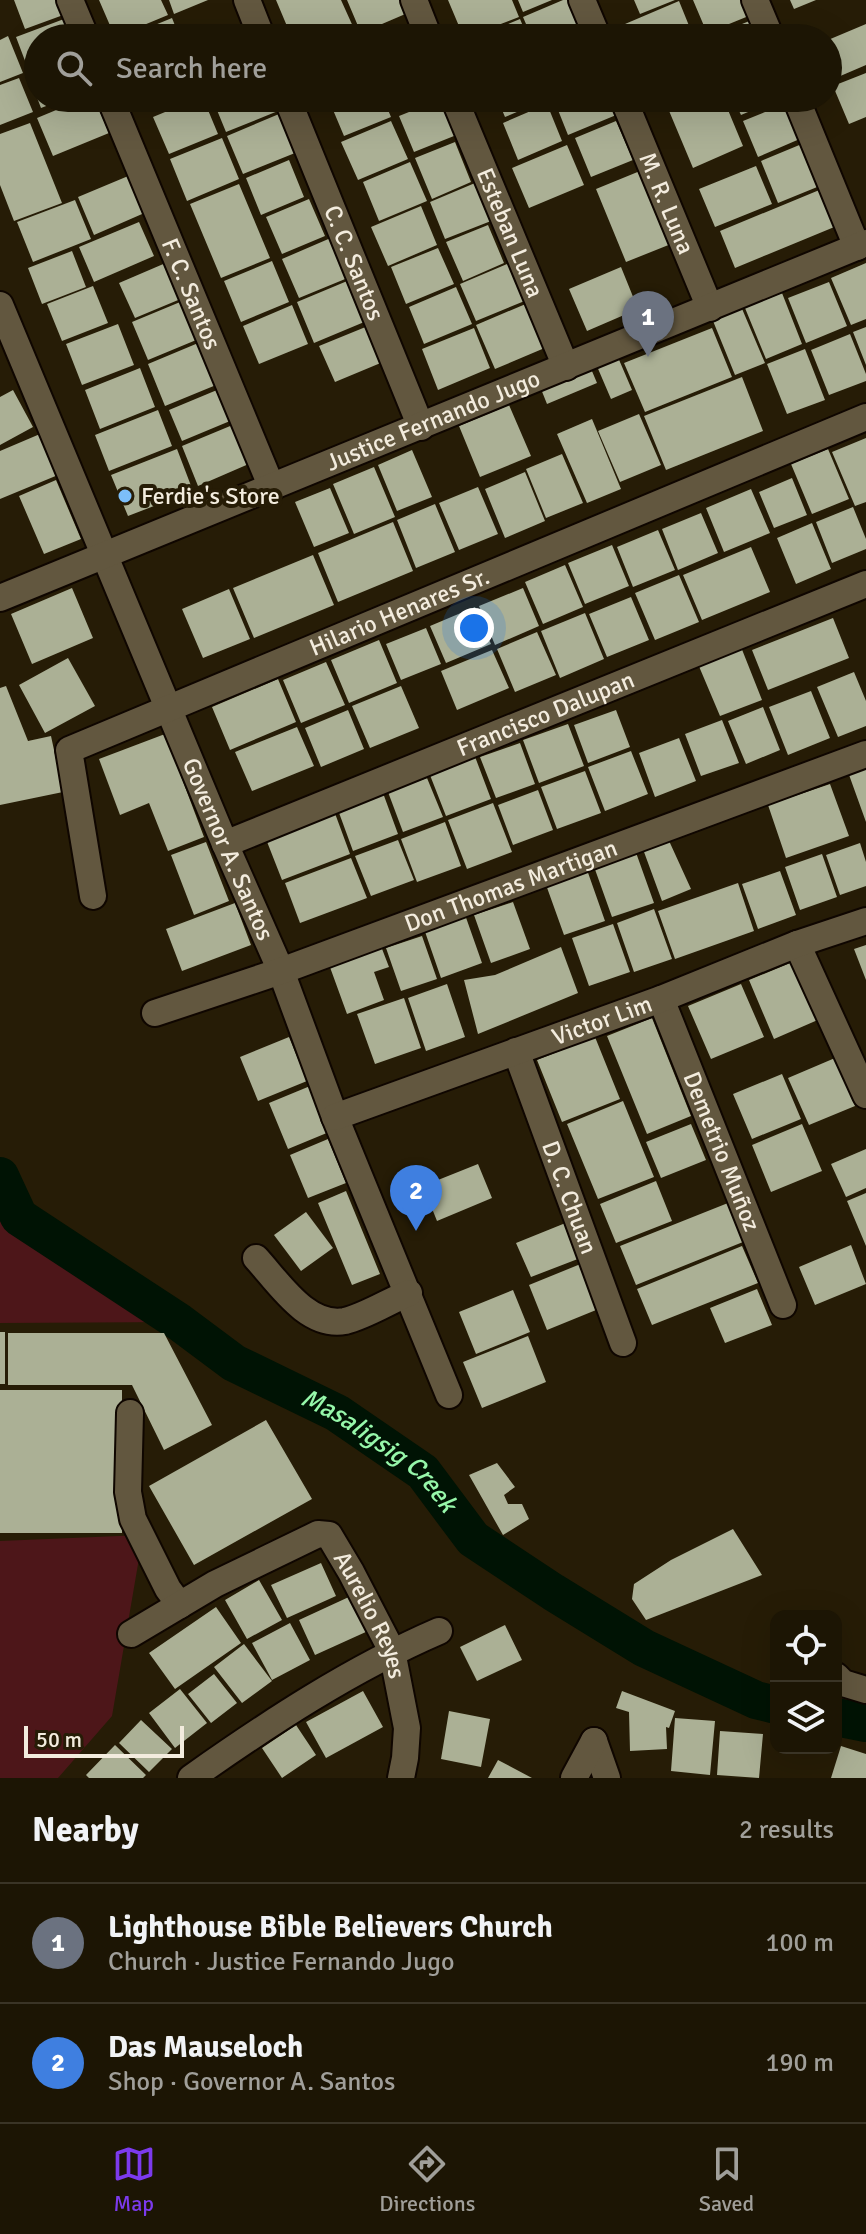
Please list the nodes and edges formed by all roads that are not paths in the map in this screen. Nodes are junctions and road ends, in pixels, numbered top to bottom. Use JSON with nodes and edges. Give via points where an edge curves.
{"nodes":[{"id":1,"x":70,"y":0,"type":"edge"},
{"id":2,"x":247,"y":0,"type":"edge"},
{"id":3,"x":414,"y":0,"type":"edge"},
{"id":4,"x":582,"y":0,"type":"edge"},
{"id":5,"x":755,"y":0,"type":"edge"},
{"id":6,"x":80,"y":24,"type":"edge"},
{"id":7,"x":256,"y":24,"type":"edge"},
{"id":8,"x":423,"y":24,"type":"edge"},
{"id":9,"x":592,"y":24,"type":"edge"},
{"id":10,"x":765,"y":24,"type":"edge"},
{"id":11,"x":116,"y":112,"type":"edge"},
{"id":12,"x":293,"y":112,"type":"edge"},
{"id":13,"x":460,"y":112,"type":"edge"},
{"id":14,"x":629,"y":112,"type":"edge"},
{"id":15,"x":802,"y":112,"type":"edge"},
{"id":16,"x":862,"y":245,"type":"edge"},
{"id":17,"x":0,"y":305,"type":"edge"},
{"id":18,"x":710,"y":308,"type":"junction"},
{"id":19,"x":5,"y":328,"type":"edge"},
{"id":20,"x":566,"y":367,"type":"junction"},
{"id":21,"x":866,"y":417,"type":"edge"},
{"id":22,"x":421,"y":427,"type":"junction"},
{"id":23,"x":272,"y":488,"type":"junction"},
{"id":24,"x":106,"y":557,"type":"junction"},
{"id":25,"x":866,"y":584,"type":"edge"},
{"id":26,"x":0,"y":598,"type":"edge"},
{"id":27,"x":170,"y":709,"type":"junction"},
{"id":28,"x":866,"y":754,"type":"edge"},
{"id":29,"x":225,"y":844,"type":"junction"},
{"id":30,"x":93,"y":896,"type":"dead end"},
{"id":31,"x":866,"y":921,"type":"edge"},
{"id":32,"x":797,"y":944,"type":"junction"},
{"id":33,"x":281,"y":971,"type":"junction"},
{"id":34,"x":661,"y":999,"type":"junction"},
{"id":35,"x":155,"y":1013,"type":"dead end"},
{"id":36,"x":516,"y":1051,"type":"junction"},
{"id":37,"x":866,"y":1095,"type":"edge"},
{"id":38,"x":335,"y":1117,"type":"junction"},
{"id":39,"x":256,"y":1258,"type":"dead end"},
{"id":40,"x":409,"y":1293,"type":"junction"},
{"id":41,"x":783,"y":1305,"type":"dead end"},
{"id":42,"x":623,"y":1343,"type":"dead end"},
{"id":43,"x":449,"y":1395,"type":"dead end"},
{"id":44,"x":130,"y":1413,"type":"dead end"},
{"id":45,"x":180,"y":1605,"type":"junction"},
{"id":46,"x":439,"y":1631,"type":"dead end"},
{"id":47,"x":131,"y":1634,"type":"dead end"},
{"id":48,"x":392,"y":1651,"type":"junction"},
{"id":49,"x":842,"y":1682,"type":"edge"},
{"id":50,"x":866,"y":1690,"type":"edge"},
{"id":51,"x":191,"y":1778,"type":"edge"},
{"id":52,"x":401,"y":1778,"type":"edge"},
{"id":53,"x":574,"y":1778,"type":"edge"},
{"id":54,"x":607,"y":1778,"type":"edge"}],
"edges":[{"from":1,"to":6,"type":"street"},
{"from":2,"to":7,"type":"street"},
{"from":3,"to":8,"type":"street"},
{"from":4,"to":9,"type":"street"},
{"from":5,"to":10,"type":"street"},
{"from":11,"to":23,"type":"street","name":"F. C. Santos"},
{"from":12,"to":22,"type":"street","name":"C. C. Santos"},
{"from":13,"to":20,"type":"street","name":"Esteban Luna"},
{"from":14,"to":18,"type":"street","name":"M. R. Luna"},
{"from":15,"to":16,"type":"street"},
{"from":16,"to":18,"type":"street","name":"Justice Fernando Jugo"},
{"from":17,"to":19,"type":"street","name":"Governor A. Santos"},
{"from":18,"to":20,"type":"street","name":"Justice Fernando Jugo"},
{"from":19,"to":24,"type":"street","name":"Governor A. Santos"},
{"from":20,"to":22,"type":"street","name":"Justice Fernando Jugo"},
{"from":21,"to":27,"type":"street","name":"Hilario Henares Sr."},
{"from":22,"to":23,"type":"street","name":"Justice Fernando Jugo"},
{"from":23,"to":24,"type":"street","name":"Justice Fernando Jugo"},
{"from":24,"to":26,"type":"street","name":"Justice Fernando Jugo"},
{"from":24,"to":27,"type":"street","name":"Governor A. Santos"},
{"from":25,"to":29,"type":"street","name":"Francisco Dalupan"},
{"from":27,"to":29,"type":"street","name":"Governor A. Santos"},
{"from":27,"to":30,"type":"street","name":"Hilario Henares Sr.","via":[[69,750]]},
{"from":28,"to":33,"type":"street","name":"Don Thomas Martigan"},
{"from":29,"to":33,"type":"street","name":"Governor A. Santos"},
{"from":31,"to":32,"type":"street","name":"Victor Lim"},
{"from":32,"to":34,"type":"street","name":"Victor Lim"},
{"from":32,"to":37,"type":"street"},
{"from":33,"to":35,"type":"street","name":"Don Thomas Martigan"},
{"from":33,"to":38,"type":"street","name":"Governor A. Santos"},
{"from":34,"to":36,"type":"street","name":"Victor Lim"},
{"from":34,"to":41,"type":"street","name":"Demetrio Muñoz"},
{"from":36,"to":38,"type":"street","name":"Victor Lim"},
{"from":36,"to":42,"type":"street","name":"D. C. Chuan"},
{"from":38,"to":40,"type":"street","name":"Governor A. Santos"},
{"from":39,"to":40,"type":"street","via":[[302,1308],[326,1321],[346,1320]]},
{"from":40,"to":43,"type":"street","name":"Governor A. Santos"},
{"from":44,"to":45,"type":"street","via":[[128,1492],[133,1519]]},
{"from":45,"to":47,"type":"street","name":"Aurelio Reyes"},
{"from":45,"to":48,"type":"street","name":"Aurelio Reyes","via":[[324,1534],[333,1539]]},
{"from":46,"to":48,"type":"street"},
{"from":48,"to":51,"type":"street"},
{"from":48,"to":52,"type":"street","name":"Aurelio Reyes","via":[[407,1728]]},
{"from":49,"to":50,"type":"street"},
{"from":53,"to":54,"type":"street","via":[[594,1741]]}]}
